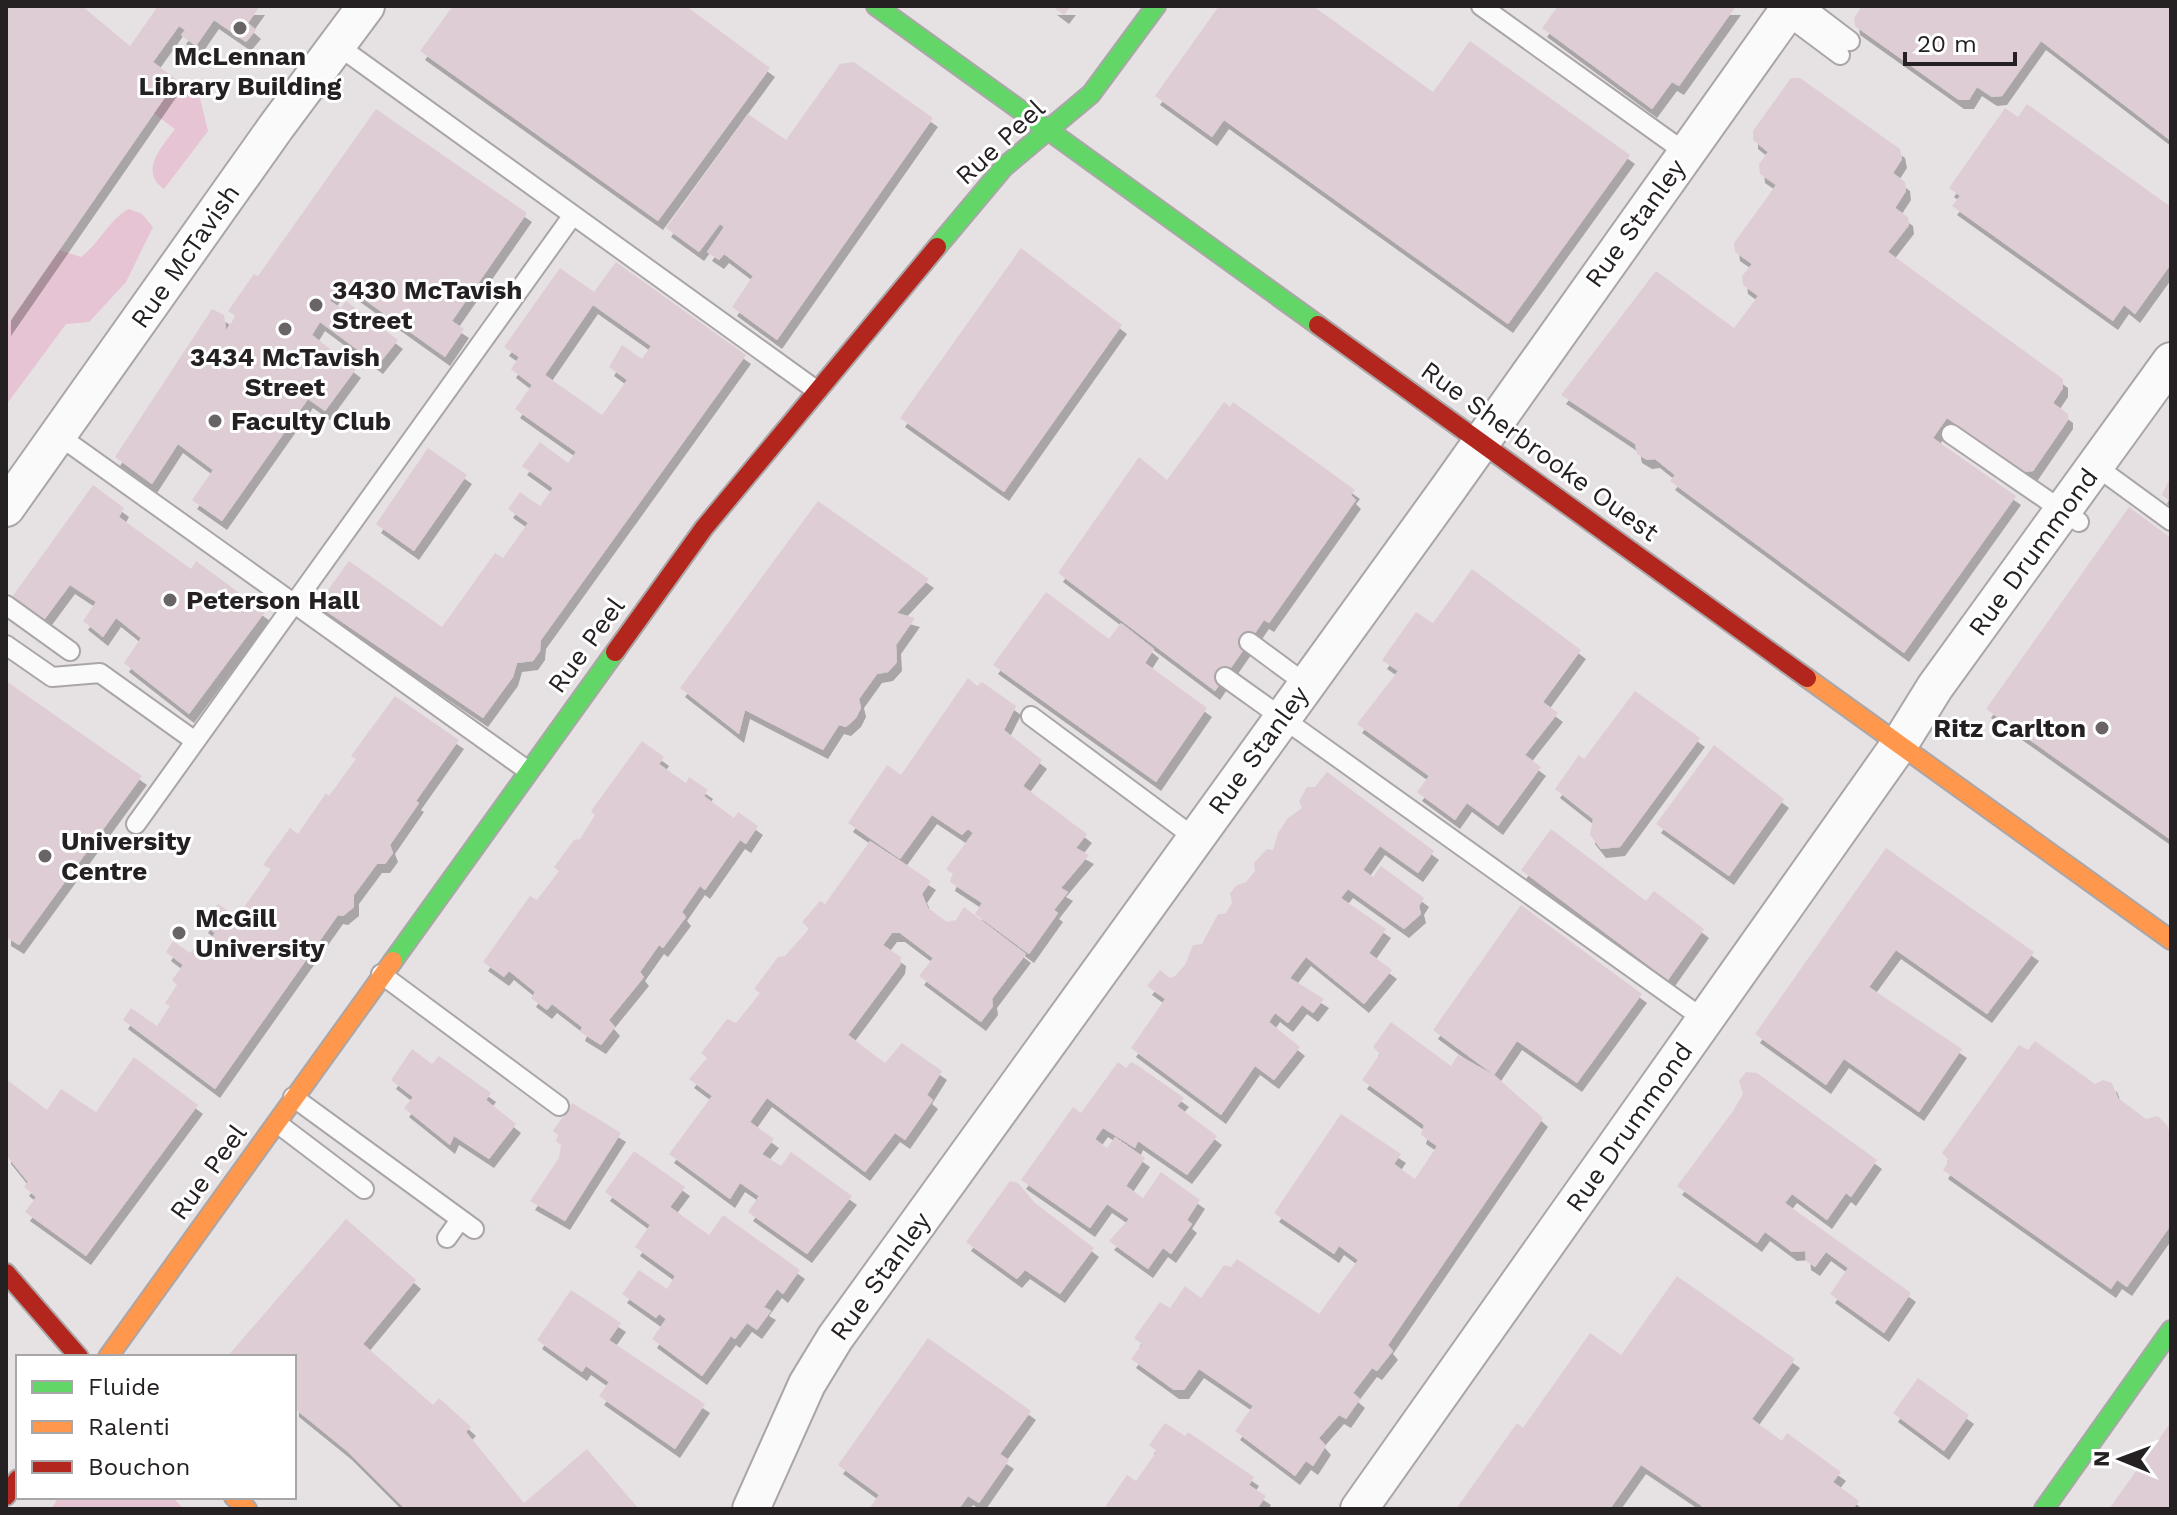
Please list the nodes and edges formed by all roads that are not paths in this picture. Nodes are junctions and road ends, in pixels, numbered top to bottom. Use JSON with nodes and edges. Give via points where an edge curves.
{"nodes":[{"id":1,"x":366,"y":6,"type":"edge"},
{"id":2,"x":876,"y":6,"type":"edge"},
{"id":3,"x":1156,"y":6,"type":"edge"},
{"id":4,"x":1481,"y":6,"type":"edge"},
{"id":5,"x":1793,"y":9,"type":"edge"},
{"id":6,"x":337,"y":45,"type":"junction"},
{"id":7,"x":1845,"y":48,"type":"dead end"},
{"id":8,"x":1050,"y":131,"type":"junction"},
{"id":9,"x":1686,"y":153,"type":"junction"},
{"id":10,"x":573,"y":215,"type":"junction"},
{"id":11,"x":2171,"y":361,"type":"edge"},
{"id":12,"x":816,"y":390,"type":"junction"},
{"id":13,"x":1951,"y":434,"type":"dead end"},
{"id":14,"x":58,"y":435,"type":"junction"},
{"id":15,"x":1482,"y":440,"type":"junction"},
{"id":16,"x":2104,"y":472,"type":"junction"},
{"id":17,"x":6,"y":508,"type":"edge"},
{"id":18,"x":2070,"y":516,"type":"junction"},
{"id":19,"x":2171,"y":521,"type":"edge"},
{"id":20,"x":292,"y":604,"type":"junction"},
{"id":21,"x":6,"y":605,"type":"edge"},
{"id":22,"x":1249,"y":642,"type":"dead end"},
{"id":23,"x":6,"y":645,"type":"edge"},
{"id":24,"x":70,"y":651,"type":"dead end"},
{"id":25,"x":1225,"y":677,"type":"dead end"},
{"id":26,"x":1306,"y":684,"type":"junction"},
{"id":27,"x":1031,"y":716,"type":"dead end"},
{"id":28,"x":1282,"y":717,"type":"junction"},
{"id":29,"x":195,"y":741,"type":"junction"},
{"id":30,"x":1899,"y":745,"type":"junction"},
{"id":31,"x":527,"y":770,"type":"junction"},
{"id":32,"x":136,"y":824,"type":"dead end"},
{"id":33,"x":1195,"y":838,"type":"junction"},
{"id":34,"x":2171,"y":940,"type":"edge"},
{"id":35,"x":381,"y":974,"type":"junction"},
{"id":36,"x":1705,"y":1020,"type":"junction"},
{"id":37,"x":293,"y":1097,"type":"junction"},
{"id":38,"x":559,"y":1106,"type":"dead end"},
{"id":39,"x":275,"y":1122,"type":"junction"},
{"id":40,"x":364,"y":1189,"type":"dead end"},
{"id":41,"x":447,"y":1238,"type":"dead end"},
{"id":42,"x":6,"y":1273,"type":"edge"},
{"id":43,"x":2171,"y":1330,"type":"edge"},
{"id":44,"x":77,"y":1355,"type":"edge"},
{"id":45,"x":109,"y":1355,"type":"edge"},
{"id":46,"x":751,"y":1509,"type":"edge"},
{"id":47,"x":1359,"y":1509,"type":"edge"},
{"id":48,"x":2044,"y":1509,"type":"edge"}],
"edges":[{"from":1,"to":6,"type":"street","name":"Rue McTavish"},
{"from":2,"to":8,"type":"street","name":"Rue Sherbrooke Ouest"},
{"from":3,"to":8,"type":"street","name":"Rue Peel","via":[[1102,82]]},
{"from":4,"to":9,"type":"lane"},
{"from":5,"to":7,"type":"lane"},
{"from":5,"to":9,"type":"street","name":"Rue Stanley"},
{"from":6,"to":10,"type":"lane"},
{"from":6,"to":14,"type":"street","name":"Rue McTavish"},
{"from":8,"to":12,"type":"street","name":"Rue Peel","via":[[1004,167]]},
{"from":8,"to":15,"type":"street","name":"Rue Sherbrooke Ouest"},
{"from":9,"to":15,"type":"street","name":"Rue Stanley"},
{"from":10,"to":12,"type":"lane"},
{"from":10,"to":20,"type":"lane"},
{"from":11,"to":16,"type":"street","name":"Rue Drummond"},
{"from":12,"to":31,"type":"street","name":"Rue Peel","via":[[704,528]]},
{"from":13,"to":18,"type":"lane"},
{"from":14,"to":17,"type":"street","name":"Rue McTavish"},
{"from":14,"to":20,"type":"lane"},
{"from":15,"to":26,"type":"street","name":"Rue Stanley"},
{"from":15,"to":30,"type":"street","name":"Rue Sherbrooke Ouest"},
{"from":16,"to":18,"type":"street","name":"Rue Drummond"},
{"from":16,"to":19,"type":"lane"},
{"from":18,"to":30,"type":"street","name":"Rue Drummond","via":[[1951,699]]},
{"from":20,"to":29,"type":"lane"},
{"from":20,"to":31,"type":"lane"},
{"from":21,"to":24,"type":"lane"},
{"from":22,"to":26,"type":"lane"},
{"from":23,"to":29,"type":"lane","via":[[52,677],[100,673]]},
{"from":25,"to":28,"type":"lane"},
{"from":26,"to":28,"type":"street","name":"Rue Stanley"},
{"from":27,"to":33,"type":"lane"},
{"from":28,"to":33,"type":"street","name":"Rue Stanley"},
{"from":28,"to":36,"type":"lane"},
{"from":29,"to":32,"type":"lane"},
{"from":30,"to":34,"type":"street","name":"Rue Sherbrooke Ouest"},
{"from":30,"to":36,"type":"street","name":"Rue Drummond"},
{"from":31,"to":35,"type":"street","name":"Rue Peel"},
{"from":33,"to":46,"type":"street","name":"Rue Stanley","via":[[835,1338],[807,1384]]},
{"from":35,"to":37,"type":"street","name":"Rue Peel"},
{"from":35,"to":38,"type":"lane"},
{"from":36,"to":47,"type":"street","name":"Rue Drummond"},
{"from":37,"to":39,"type":"street","name":"Rue Peel"},
{"from":37,"to":41,"type":"lane","via":[[467,1224]]},
{"from":39,"to":40,"type":"lane"},
{"from":39,"to":45,"type":"street","name":"Rue Peel"},
{"from":42,"to":44,"type":"street"},
{"from":43,"to":48,"type":"street"}]}
